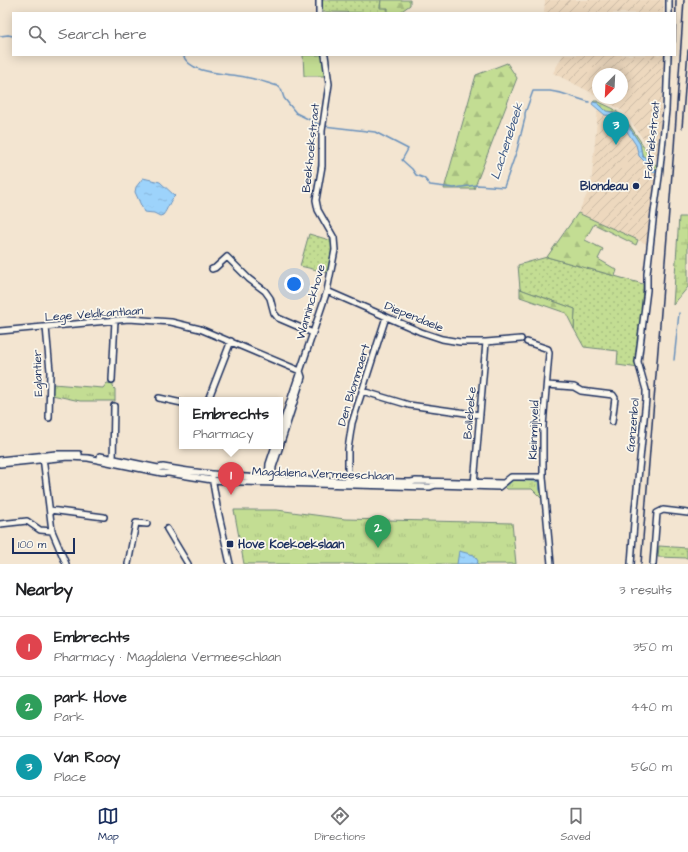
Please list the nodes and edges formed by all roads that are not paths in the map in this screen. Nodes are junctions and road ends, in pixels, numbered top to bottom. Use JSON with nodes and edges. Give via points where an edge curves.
{"nodes":[{"id":1,"x":319,"y":0,"type":"edge"},
{"id":2,"x":669,"y":0,"type":"edge"},
{"id":3,"x":319,"y":12,"type":"edge"},
{"id":4,"x":669,"y":12,"type":"edge"},
{"id":5,"x":325,"y":56,"type":"edge"},
{"id":6,"x":668,"y":56,"type":"edge"},
{"id":7,"x":334,"y":238,"type":"joint"},
{"id":8,"x":212,"y":269,"type":"dead end"},
{"id":9,"x":647,"y":274,"type":"joint"},
{"id":10,"x":327,"y":291,"type":"junction"},
{"id":11,"x":386,"y":317,"type":"junction"},
{"id":12,"x":115,"y":320,"type":"junction"},
{"id":13,"x":46,"y":327,"type":"junction"},
{"id":14,"x":0,"y":331,"type":"edge"},
{"id":15,"x":313,"y":333,"type":"junction"},
{"id":16,"x":521,"y":339,"type":"dead end"},
{"id":17,"x":231,"y":341,"type":"junction"},
{"id":18,"x":486,"y":342,"type":"junction"},
{"id":19,"x":527,"y":342,"type":"dead end"},
{"id":20,"x":300,"y":371,"type":"junction"},
{"id":21,"x":112,"y":380,"type":"dead end"},
{"id":22,"x":547,"y":385,"type":"junction"},
{"id":23,"x":362,"y":391,"type":"junction"},
{"id":24,"x":209,"y":397,"type":"edge"},
{"id":25,"x":159,"y":398,"type":"dead end"},
{"id":26,"x":179,"y":402,"type":"edge"},
{"id":27,"x":114,"y":406,"type":"dead end"},
{"id":28,"x":480,"y":415,"type":"junction"},
{"id":29,"x":49,"y":418,"type":"dead end"},
{"id":30,"x":283,"y":422,"type":"edge"},
{"id":31,"x":612,"y":422,"type":"dead end"},
{"id":32,"x":283,"y":437,"type":"edge"},
{"id":33,"x":274,"y":449,"type":"edge"},
{"id":34,"x":279,"y":449,"type":"edge"},
{"id":35,"x":43,"y":458,"type":"junction"},
{"id":36,"x":0,"y":460,"type":"edge"},
{"id":37,"x":113,"y":461,"type":"junction"},
{"id":38,"x":0,"y":464,"type":"edge"},
{"id":39,"x":543,"y":477,"type":"junction"},
{"id":40,"x":212,"y":478,"type":"junction"},
{"id":41,"x":270,"y":480,"type":"junction"},
{"id":42,"x":348,"y":482,"type":"junction"},
{"id":43,"x":474,"y":484,"type":"junction"},
{"id":44,"x":50,"y":510,"type":"junction"},
{"id":45,"x":688,"y":513,"type":"edge"},
{"id":46,"x":104,"y":517,"type":"dead end"},
{"id":47,"x":0,"y":524,"type":"edge"},
{"id":48,"x":147,"y":524,"type":"dead end"},
{"id":49,"x":166,"y":530,"type":"dead end"},
{"id":50,"x":52,"y":531,"type":"junction"},
{"id":51,"x":65,"y":564,"type":"edge"},
{"id":52,"x":128,"y":564,"type":"edge"},
{"id":53,"x":188,"y":564,"type":"edge"},
{"id":54,"x":230,"y":564,"type":"edge"},
{"id":55,"x":551,"y":564,"type":"edge"},
{"id":56,"x":631,"y":564,"type":"edge"},
{"id":57,"x":654,"y":564,"type":"edge"}],
"edges":[{"from":1,"to":3,"type":"street"},
{"from":2,"to":4,"type":"street"},
{"from":5,"to":7,"type":"street","name":"Beekhoekstraat","via":[[329,84],[322,131],[322,166],[316,200],[318,210]]},
{"from":6,"to":9,"type":"street","name":"Fabriekstraat","via":[[666,110]]},
{"from":7,"to":10,"type":"street","name":"Wanninckhove","via":[[335,250]]},
{"from":8,"to":15,"type":"street","via":[[227,257],[265,291],[278,318]]},
{"from":9,"to":56,"type":"street","name":"Ganzenbol","via":[[638,362],[646,399]]},
{"from":10,"to":11,"type":"street","name":"Diependaele"},
{"from":10,"to":15,"type":"street","name":"Wanninckhove"},
{"from":11,"to":18,"type":"street","name":"Diependaele","via":[[442,339]]},
{"from":11,"to":23,"type":"street","name":"Den Blommaert"},
{"from":12,"to":13,"type":"street","name":"Lege Veldkantlaan"},
{"from":12,"to":17,"type":"street","name":"Lege Veldkantlaan","via":[[144,319],[171,322],[200,329]]},
{"from":12,"to":21,"type":"street"},
{"from":13,"to":14,"type":"street","name":"Lege Veldkantlaan"},
{"from":13,"to":29,"type":"street","name":"Eglantier","via":[[50,371]]},
{"from":15,"to":20,"type":"street","name":"Wanninckhove"},
{"from":16,"to":18,"type":"street","name":"Diependaele"},
{"from":17,"to":20,"type":"street","name":"Lege Veldkantlaan"},
{"from":17,"to":24,"type":"street"},
{"from":18,"to":28,"type":"street","name":"Bollebeke"},
{"from":19,"to":22,"type":"street","name":"Kleinmijlveld","via":[[549,351]]},
{"from":20,"to":30,"type":"street","name":"Wanninckhove"},
{"from":20,"to":32,"type":"street","name":"Wanninckhove","via":[[302,377]]},
{"from":22,"to":31,"type":"street","name":"Kleinmijlveld","via":[[574,387],[581,391],[613,395],[615,398]]},
{"from":22,"to":39,"type":"street","name":"Kleinmijlveld","via":[[543,420]]},
{"from":23,"to":28,"type":"street","via":[[409,406]]},
{"from":23,"to":42,"type":"street","name":"Den Blommaert","via":[[350,433]]},
{"from":25,"to":26,"type":"street"},
{"from":27,"to":37,"type":"street"},
{"from":28,"to":43,"type":"street","name":"Bollebeke"},
{"from":33,"to":41,"type":"street","via":[[269,464]]},
{"from":34,"to":41,"type":"street","name":"Wanninckhove"},
{"from":35,"to":36,"type":"street","name":"Magdalena Vermeeschlaan"},
{"from":35,"to":37,"type":"street","name":"Magdalena Vermeeschlaan","via":[[81,457]]},
{"from":35,"to":38,"type":"street","name":"Magdalena Vermeeschlaan"},
{"from":35,"to":44,"type":"street"},
{"from":37,"to":40,"type":"street","name":"Magdalena Vermeeschlaan","via":[[162,473]]},
{"from":39,"to":43,"type":"street","name":"Magdalena Vermeeschlaan","via":[[511,477],[499,487]]},
{"from":39,"to":55,"type":"street","name":"Kleinmijlveld"},
{"from":40,"to":41,"type":"street","name":"Magdalena Vermeeschlaan"},
{"from":40,"to":54,"type":"street"},
{"from":41,"to":42,"type":"street","name":"Magdalena Vermeeschlaan"},
{"from":42,"to":43,"type":"street","name":"Magdalena Vermeeschlaan"},
{"from":44,"to":46,"type":"street"},
{"from":44,"to":50,"type":"street"},
{"from":45,"to":57,"type":"street","via":[[659,511],[656,516]]},
{"from":47,"to":50,"type":"street","via":[[28,521],[40,530]]},
{"from":48,"to":52,"type":"street","via":[[136,523]]},
{"from":49,"to":53,"type":"street"},
{"from":50,"to":51,"type":"street"}]}
